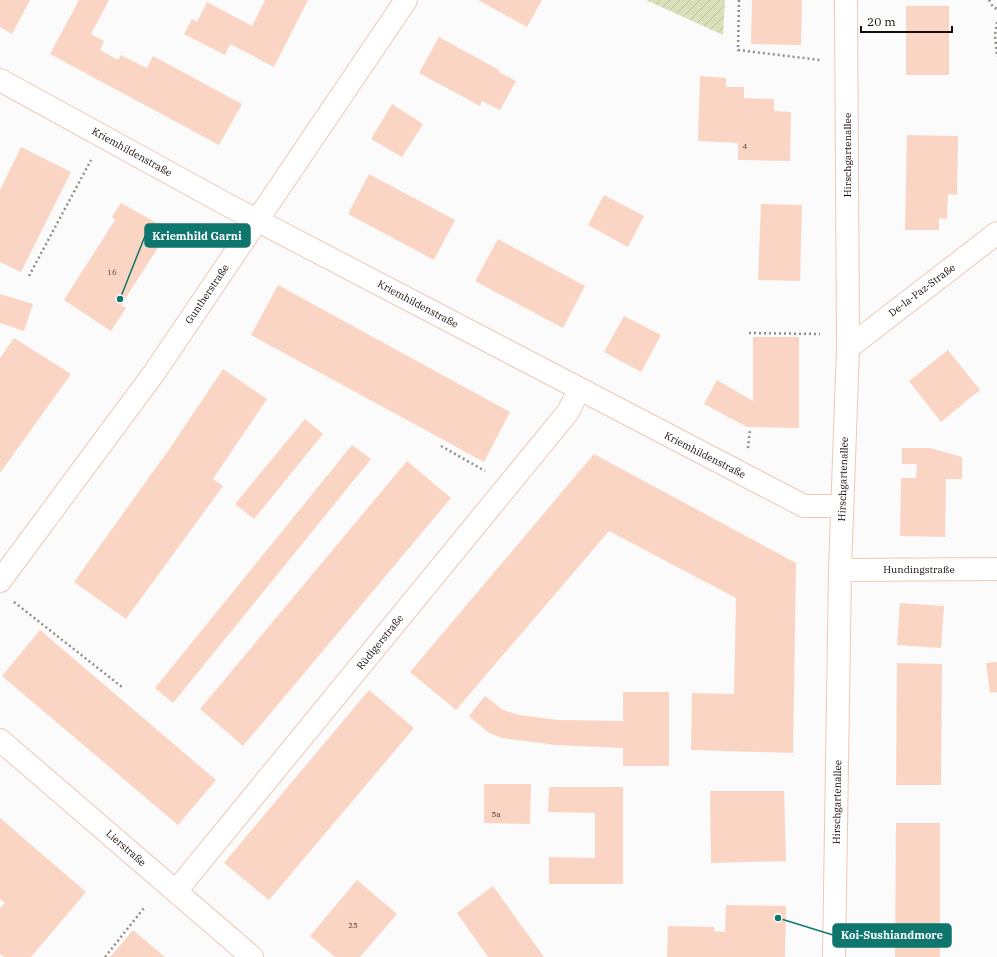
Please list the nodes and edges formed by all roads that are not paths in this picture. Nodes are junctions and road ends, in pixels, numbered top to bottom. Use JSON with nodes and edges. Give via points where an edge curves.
{"nodes":[{"id":1,"x":406,"y":0,"type":"edge"},
{"id":2,"x":846,"y":0,"type":"edge"},
{"id":3,"x":0,"y":80,"type":"edge"},
{"id":4,"x":258,"y":219,"type":"junction"},
{"id":5,"x":997,"y":233,"type":"edge"},
{"id":6,"x":848,"y":348,"type":"junction"},
{"id":7,"x":579,"y":390,"type":"junction"},
{"id":8,"x":842,"y":506,"type":"junction"},
{"id":9,"x":997,"y":569,"type":"edge"},
{"id":10,"x":840,"y":570,"type":"junction"},
{"id":11,"x":5,"y":590,"type":"edge"},
{"id":12,"x":0,"y":740,"type":"edge"},
{"id":13,"x":176,"y":891,"type":"junction"},
{"id":14,"x":252,"y":957,"type":"edge"},
{"id":15,"x":834,"y":957,"type":"edge"}],
"edges":[{"from":1,"to":4,"type":"street","name":"Guntherstraße"},
{"from":2,"to":6,"type":"street","name":"Hirschgartenallee"},
{"from":3,"to":4,"type":"street","name":"Kriemhildenstraße","via":[[224,203]]},
{"from":4,"to":7,"type":"street","name":"Kriemhildenstraße"},
{"from":4,"to":11,"type":"street","name":"Guntherstraße"},
{"from":5,"to":6,"type":"street","name":"De-la-Paz-Straße"},
{"from":6,"to":8,"type":"street","name":"Hirschgartenallee"},
{"from":7,"to":8,"type":"street","name":"Kriemhildenstraße","via":[[804,506]]},
{"from":7,"to":13,"type":"street","name":"Rüdigerstraße","via":[[568,412]]},
{"from":8,"to":10,"type":"street","name":"Hirschgartenallee"},
{"from":9,"to":10,"type":"street","name":"Hundingstraße"},
{"from":10,"to":15,"type":"street","name":"Hirschgartenallee"},
{"from":12,"to":13,"type":"street","name":"Lierstraße"},
{"from":13,"to":14,"type":"street","name":"Lierstraße"}]}
